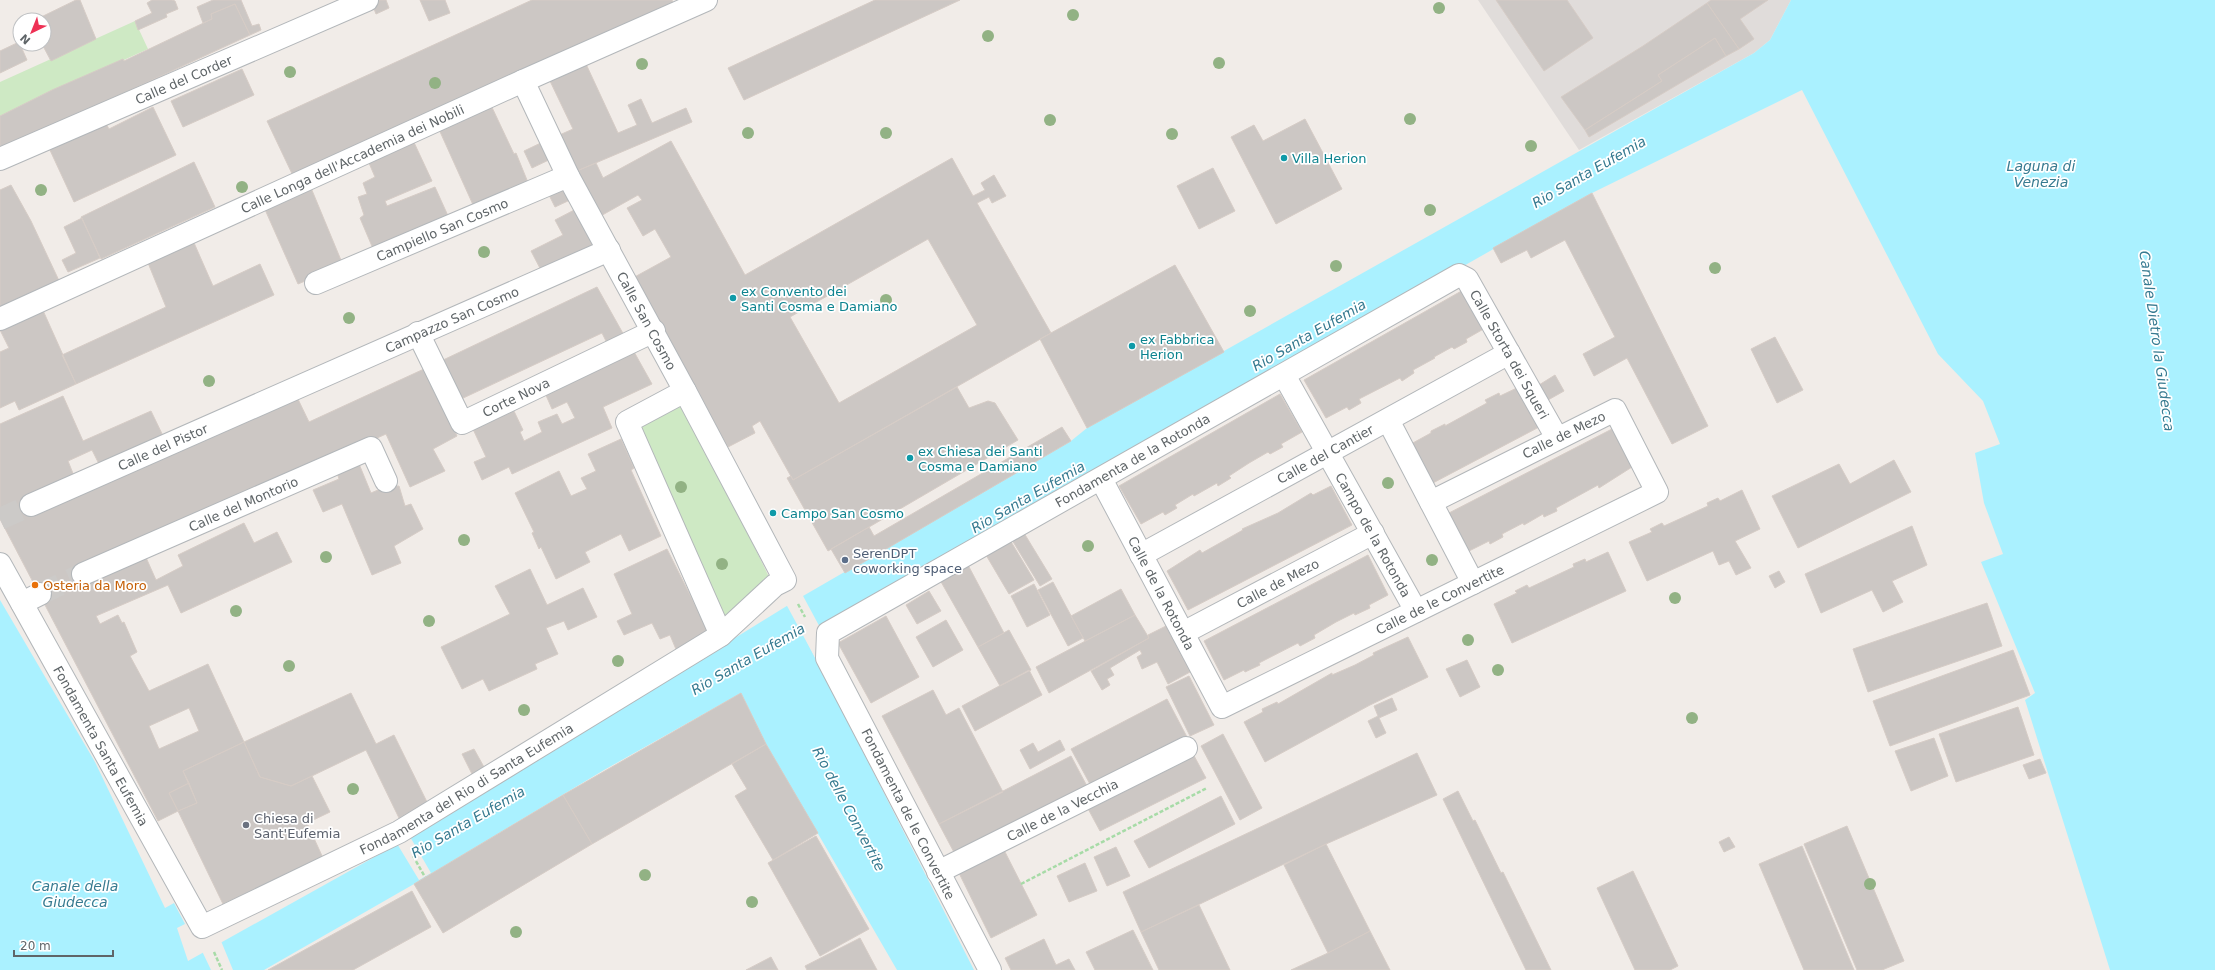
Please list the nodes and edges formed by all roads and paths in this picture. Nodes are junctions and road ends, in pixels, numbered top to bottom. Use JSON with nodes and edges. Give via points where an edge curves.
{"nodes":[{"id":1,"x":367,"y":0,"type":"edge"},
{"id":2,"x":706,"y":0,"type":"edge"},
{"id":3,"x":523,"y":81,"type":"junction"},
{"id":4,"x":0,"y":159,"type":"edge"},
{"id":5,"x":568,"y":176,"type":"junction"},
{"id":6,"x":609,"y":250,"type":"junction"},
{"id":7,"x":1459,"y":275,"type":"joint"},
{"id":8,"x":316,"y":283,"type":"dead end"},
{"id":9,"x":0,"y":319,"type":"edge"},
{"id":10,"x":654,"y":331,"type":"junction"},
{"id":11,"x":418,"y":333,"type":"junction"},
{"id":12,"x":1510,"y":353,"type":"junction"},
{"id":13,"x":1284,"y":375,"type":"junction"},
{"id":14,"x":294,"y":388,"type":"joint"},
{"id":15,"x":685,"y":391,"type":"junction"},
{"id":16,"x":1388,"y":420,"type":"junction"},
{"id":17,"x":1557,"y":438,"type":"junction"},
{"id":18,"x":1328,"y":453,"type":"junction"},
{"id":19,"x":1101,"y":479,"type":"junction"},
{"id":20,"x":386,"y":481,"type":"dead end"},
{"id":21,"x":1657,"y":492,"type":"joint"},
{"id":22,"x":1431,"y":502,"type":"junction"},
{"id":23,"x":31,"y":505,"type":"tunnel mouth"},
{"id":24,"x":1372,"y":533,"type":"junction"},
{"id":25,"x":1141,"y":555,"type":"junction"},
{"id":26,"x":0,"y":564,"type":"edge"},
{"id":27,"x":83,"y":574,"type":"tunnel mouth"},
{"id":28,"x":1473,"y":583,"type":"junction"},
{"id":29,"x":1416,"y":611,"type":"junction"},
{"id":30,"x":1182,"y":633,"type":"junction"},
{"id":31,"x":721,"y":635,"type":"junction"},
{"id":32,"x":828,"y":658,"type":"joint"},
{"id":33,"x":1222,"y":707,"type":"joint"},
{"id":34,"x":1186,"y":748,"type":"dead end"},
{"id":35,"x":1207,"y":788,"type":"dead end"},
{"id":36,"x":938,"y":872,"type":"junction"},
{"id":37,"x":1021,"y":884,"type":"dead end"},
{"id":38,"x":202,"y":927,"type":"joint"},
{"id":39,"x":218,"y":961,"type":"dead end"},
{"id":40,"x":222,"y":970,"type":"edge"},
{"id":41,"x":990,"y":970,"type":"edge"}],
"edges":[{"from":1,"to":4,"type":"street","name":"Calle del Corder"},
{"from":2,"to":3,"type":"street","name":"Calle Longa dell'Accademia dei Nobili"},
{"from":3,"to":5,"type":"street","name":"Calle San Cosmo"},
{"from":3,"to":9,"type":"street","name":"Calle Longa dell'Accademia dei Nobili"},
{"from":5,"to":6,"type":"street","name":"Calle San Cosmo"},
{"from":5,"to":8,"type":"street","name":"Campiello San Cosmo"},
{"from":6,"to":10,"type":"street","name":"Calle San Cosmo"},
{"from":6,"to":11,"type":"street","name":"Campazzo San Cosmo"},
{"from":7,"to":12,"type":"street","name":"Calle Storta dei Squeri","via":[[1468,279]]},
{"from":7,"to":13,"type":"street","name":"Fondamenta de la Rotonda"},
{"from":10,"to":11,"type":"street","name":"Corte Nova","via":[[462,422]]},
{"from":10,"to":15,"type":"street","name":"Calle San Cosmo"},
{"from":11,"to":14,"type":"street","name":"Campazzo San Cosmo"},
{"from":12,"to":16,"type":"street","name":"Calle del Cantier"},
{"from":12,"to":17,"type":"street","name":"Calle Storta dei Squeri"},
{"from":13,"to":18,"type":"street","name":"Campo de la Rotonda"},
{"from":13,"to":19,"type":"street","name":"Fondamenta de la Rotonda"},
{"from":14,"to":23,"type":"street","name":"Calle del Pistor"},
{"from":15,"to":31,"type":"street","via":[[627,422]]},
{"from":15,"to":31,"type":"street","via":[[785,580],[775,585]]},
{"from":16,"to":18,"type":"street","name":"Calle del Cantier"},
{"from":16,"to":22,"type":"street"},
{"from":17,"to":21,"type":"street","name":"Calle de Mezo","via":[[1615,410]]},
{"from":17,"to":22,"type":"street","name":"Calle de Mezo"},
{"from":18,"to":24,"type":"street","name":"Campo de la Rotonda"},
{"from":18,"to":25,"type":"street","name":"Calle del Cantier"},
{"from":19,"to":25,"type":"street","name":"Calle de la Rotonda"},
{"from":19,"to":32,"type":"street","name":"Fondamenta de la Rotonda","via":[[828,633]]},
{"from":20,"to":27,"type":"street","name":"Calle del Montorio","via":[[371,448]]},
{"from":21,"to":28,"type":"street","name":"Calle de le Convertite"},
{"from":22,"to":28,"type":"street"},
{"from":24,"to":29,"type":"street","name":"Campo de la Rotonda"},
{"from":24,"to":30,"type":"street","name":"Calle de Mezo"},
{"from":25,"to":30,"type":"street","name":"Calle de la Rotonda"},
{"from":26,"to":38,"type":"street","name":"Fondamenta Santa Eufemia","via":[[31,598]]},
{"from":28,"to":29,"type":"street","name":"Calle de le Convertite"},
{"from":29,"to":33,"type":"street","name":"Calle de le Convertite"},
{"from":30,"to":33,"type":"street","name":"Calle de la Rotonda"},
{"from":31,"to":38,"type":"street","name":"Fondamenta del Rio di Santa Eufemia","via":[[399,832]]},
{"from":32,"to":36,"type":"street","name":"Fondamenta de le Convertite"},
{"from":34,"to":36,"type":"street","name":"Calle de la Vecchia"},
{"from":35,"to":37,"type":"path"},
{"from":36,"to":41,"type":"street","name":"Fondamenta de le Convertite"},
{"from":39,"to":40,"type":"path"}]}
